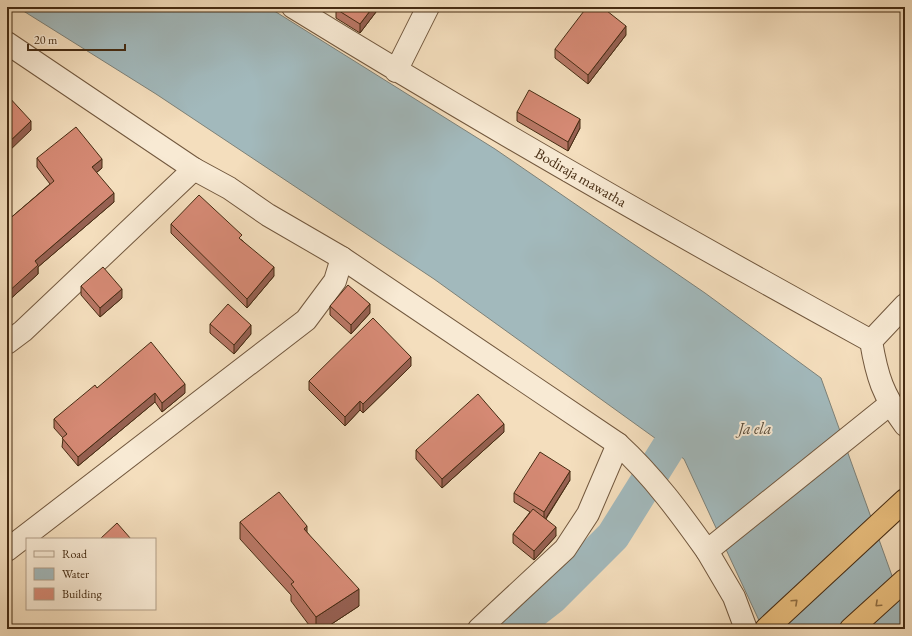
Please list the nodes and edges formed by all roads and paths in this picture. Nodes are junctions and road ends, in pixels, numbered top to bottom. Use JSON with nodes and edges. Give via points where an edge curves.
{"nodes":[{"id":1,"x":294,"y":7,"type":"edge"},
{"id":2,"x":428,"y":7,"type":"edge"},
{"id":3,"x":7,"y":43,"type":"edge"},
{"id":4,"x":396,"y":71,"type":"junction"},
{"id":5,"x":194,"y":169,"type":"junction"},
{"id":6,"x":342,"y":258,"type":"junction"},
{"id":7,"x":905,"y":305,"type":"edge"},
{"id":8,"x":871,"y":341,"type":"junction"},
{"id":9,"x":7,"y":343,"type":"edge"},
{"id":10,"x":890,"y":404,"type":"junction"},
{"id":11,"x":905,"y":425,"type":"edge"},
{"id":12,"x":618,"y":444,"type":"junction"},
{"id":13,"x":905,"y":500,"type":"edge"},
{"id":14,"x":7,"y":550,"type":"edge"},
{"id":15,"x":707,"y":551,"type":"junction"},
{"id":16,"x":905,"y":580,"type":"edge"},
{"id":17,"x":479,"y":629,"type":"edge"},
{"id":18,"x":746,"y":629,"type":"edge"},
{"id":19,"x":766,"y":629,"type":"edge"},
{"id":20,"x":851,"y":629,"type":"edge"}],
"edges":[{"from":1,"to":4,"type":"street","name":"Bodiraja mawatha"},
{"from":2,"to":4,"type":"street"},
{"from":3,"to":5,"type":"street"},
{"from":4,"to":8,"type":"street","name":"Bodiraja mawatha","via":[[741,270]]},
{"from":5,"to":6,"type":"street"},
{"from":5,"to":9,"type":"street","via":[[23,331]]},
{"from":6,"to":12,"type":"street"},
{"from":6,"to":14,"type":"street","via":[[335,281],[306,320]]},
{"from":7,"to":8,"type":"street"},
{"from":8,"to":10,"type":"street","via":[[877,373]]},
{"from":10,"to":11,"type":"street"},
{"from":10,"to":15,"type":"street"},
{"from":12,"to":15,"type":"street","via":[[636,460],[667,496]]},
{"from":12,"to":17,"type":"street","via":[[588,514],[565,549]]},
{"from":19,"to":13,"type":"highway","one_way":true},
{"from":15,"to":18,"type":"street","via":[[734,597]]},
{"from":16,"to":20,"type":"highway","one_way":true}]}
